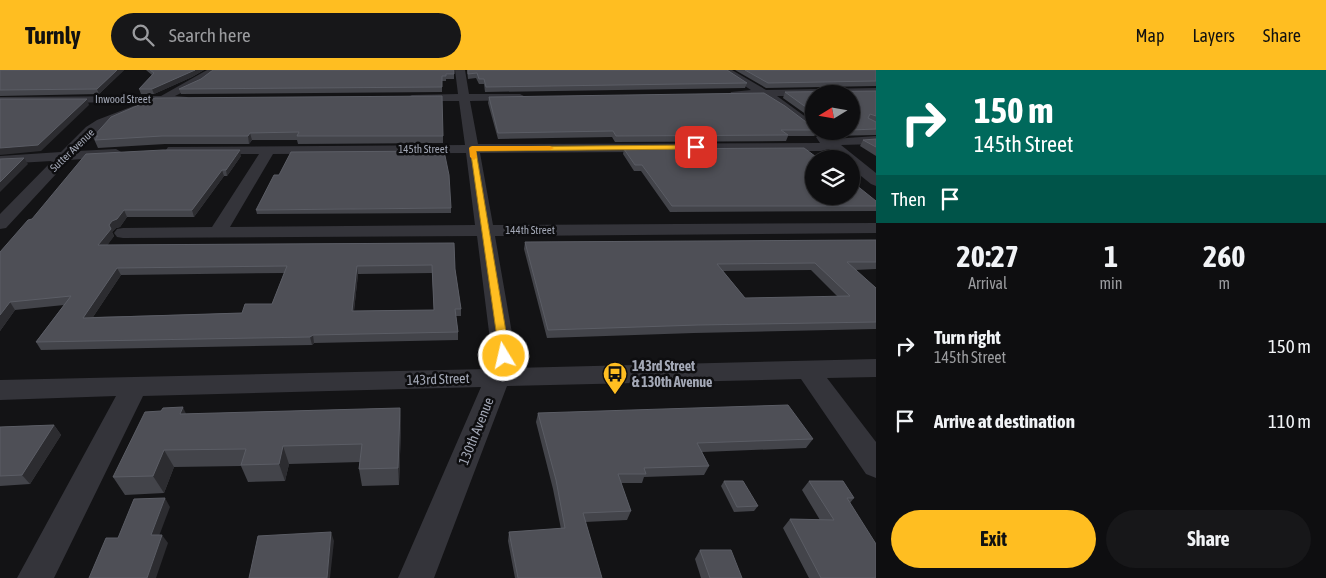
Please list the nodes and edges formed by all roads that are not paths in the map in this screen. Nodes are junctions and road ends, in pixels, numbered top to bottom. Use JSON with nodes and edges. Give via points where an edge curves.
{"nodes":[{"id":1,"x":213,"y":70,"type":"edge"},
{"id":2,"x":460,"y":70,"type":"edge"},
{"id":3,"x":725,"y":70,"type":"edge"},
{"id":4,"x":876,"y":91,"type":"edge"},
{"id":5,"x":721,"y":94,"type":"edge"},
{"id":6,"x":764,"y":94,"type":"junction"},
{"id":7,"x":528,"y":97,"type":"edge"},
{"id":8,"x":402,"y":98,"type":"edge"},
{"id":9,"x":464,"y":98,"type":"junction"},
{"id":10,"x":158,"y":99,"type":"junction"},
{"id":11,"x":194,"y":99,"type":"edge"},
{"id":12,"x":0,"y":100,"type":"edge"},
{"id":13,"x":805,"y":122,"type":"edge"},
{"id":14,"x":827,"y":140,"type":"edge"},
{"id":15,"x":876,"y":140,"type":"edge"},
{"id":16,"x":832,"y":144,"type":"junction"},
{"id":17,"x":472,"y":148,"type":"junction"},
{"id":18,"x":270,"y":149,"type":"junction"},
{"id":19,"x":839,"y":150,"type":"edge"},
{"id":20,"x":155,"y":151,"type":"edge"},
{"id":21,"x":126,"y":152,"type":"edge"},
{"id":22,"x":64,"y":156,"type":"junction"},
{"id":23,"x":0,"y":160,"type":"edge"},
{"id":24,"x":860,"y":168,"type":"edge"},
{"id":25,"x":876,"y":181,"type":"edge"},
{"id":26,"x":0,"y":224,"type":"edge"},
{"id":27,"x":876,"y":228,"type":"edge"},
{"id":28,"x":486,"y":230,"type":"junction"},
{"id":29,"x":218,"y":232,"type":"junction"},
{"id":30,"x":123,"y":233,"type":"dead end"},
{"id":31,"x":876,"y":368,"type":"edge"},
{"id":32,"x":808,"y":370,"type":"junction"},
{"id":33,"x":498,"y":377,"type":"junction"},
{"id":34,"x":134,"y":388,"type":"junction"},
{"id":35,"x":0,"y":390,"type":"edge"},
{"id":36,"x":876,"y":465,"type":"edge"},
{"id":37,"x":35,"y":578,"type":"edge"},
{"id":38,"x":416,"y":578,"type":"edge"}],
"edges":[{"from":1,"to":10,"type":"street","name":"Sutter Avenue"},
{"from":2,"to":9,"type":"street","name":"130th Avenue"},
{"from":3,"to":6,"type":"street"},
{"from":4,"to":6,"type":"street"},
{"from":5,"to":6,"type":"street"},
{"from":6,"to":13,"type":"street"},
{"from":7,"to":9,"type":"street"},
{"from":8,"to":9,"type":"street"},
{"from":9,"to":17,"type":"street","name":"130th Avenue"},
{"from":10,"to":11,"type":"street","name":"Inwood Street"},
{"from":10,"to":12,"type":"street","name":"Inwood Street"},
{"from":10,"to":22,"type":"street","name":"Sutter Avenue","via":[[100,123]]},
{"from":14,"to":16,"type":"street"},
{"from":15,"to":16,"type":"street","name":"145th Street"},
{"from":16,"to":17,"type":"street","name":"145th Street","via":[[811,147]]},
{"from":16,"to":19,"type":"street"},
{"from":17,"to":18,"type":"street","name":"145th Street"},
{"from":17,"to":28,"type":"street","name":"130th Avenue"},
{"from":18,"to":20,"type":"street","name":"145th Street"},
{"from":18,"to":29,"type":"street"},
{"from":21,"to":22,"type":"street"},
{"from":22,"to":23,"type":"street"},
{"from":22,"to":26,"type":"street","name":"Sutter Avenue"},
{"from":24,"to":25,"type":"street"},
{"from":27,"to":28,"type":"street","name":"144th Street"},
{"from":28,"to":29,"type":"street","name":"144th Street"},
{"from":28,"to":33,"type":"street","name":"130th Avenue","via":[[504,356]]},
{"from":29,"to":30,"type":"street","name":"144th Street"},
{"from":31,"to":32,"type":"street","name":"143rd Street"},
{"from":32,"to":33,"type":"street","name":"143rd Street"},
{"from":32,"to":36,"type":"street"},
{"from":33,"to":34,"type":"street","name":"143rd Street"},
{"from":33,"to":38,"type":"street","name":"130th Avenue"},
{"from":34,"to":35,"type":"street","name":"143rd Street"},
{"from":34,"to":37,"type":"street"}]}
